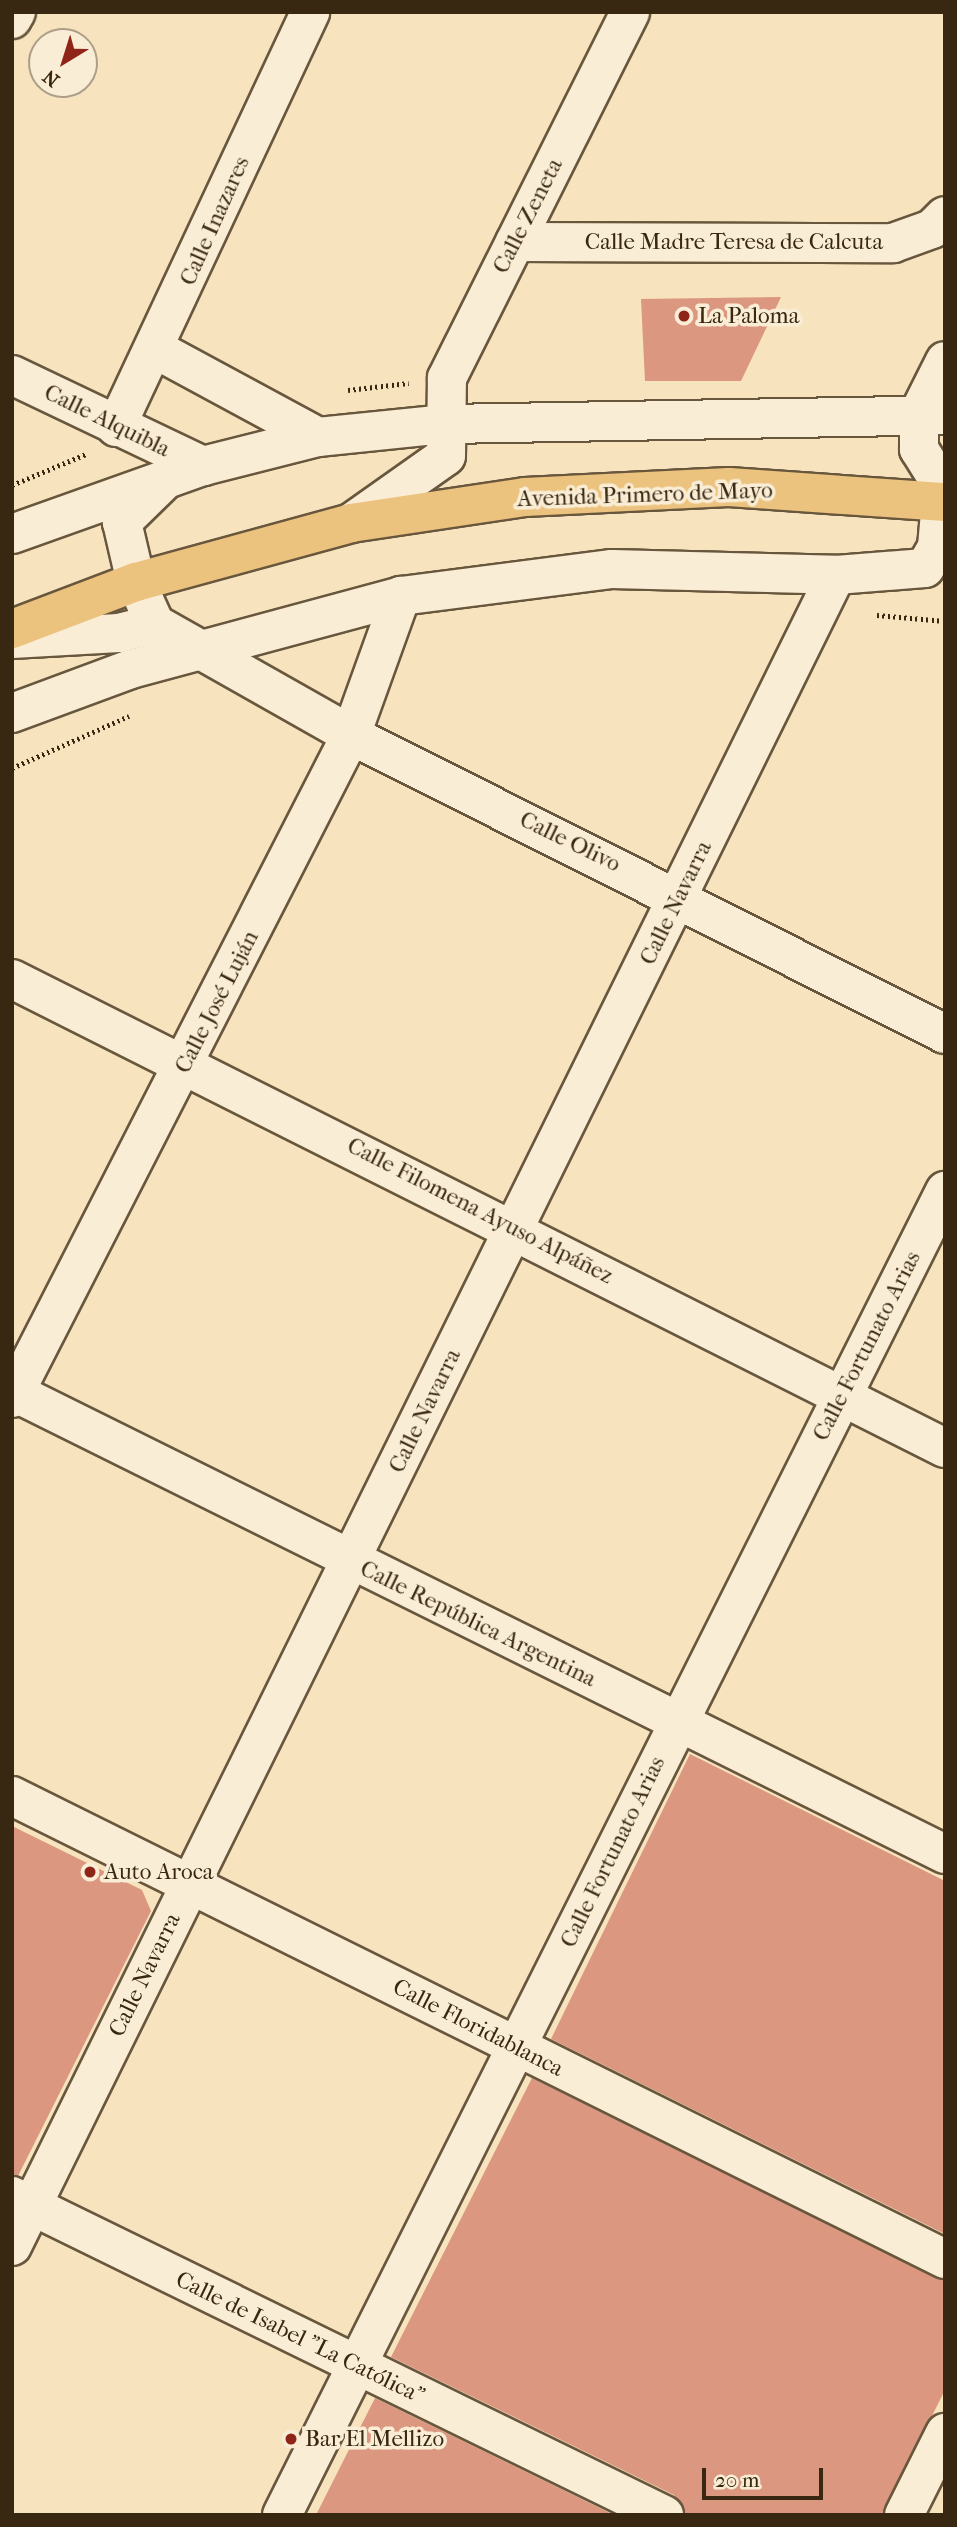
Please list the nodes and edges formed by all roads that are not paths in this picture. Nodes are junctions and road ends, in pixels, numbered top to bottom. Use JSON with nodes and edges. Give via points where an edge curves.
{"nodes":[{"id":1,"x":16,"y":12,"type":"edge"},
{"id":2,"x":310,"y":12,"type":"edge"},
{"id":3,"x":630,"y":12,"type":"edge"},
{"id":4,"x":12,"y":19,"type":"edge"},
{"id":5,"x":945,"y":216,"type":"edge"},
{"id":6,"x":515,"y":242,"type":"junction"},
{"id":7,"x":157,"y":350,"type":"junction"},
{"id":8,"x":945,"y":361,"type":"edge"},
{"id":9,"x":12,"y":375,"type":"edge"},
{"id":10,"x":932,"y":414,"type":"edge"},
{"id":11,"x":446,"y":424,"type":"junction"},
{"id":12,"x":117,"y":427,"type":"junction"},
{"id":13,"x":318,"y":436,"type":"junction"},
{"id":14,"x":203,"y":466,"type":"junction"},
{"id":15,"x":164,"y":481,"type":"junction"},
{"id":16,"x":943,"y":502,"type":"edge"},
{"id":17,"x":52,"y":519,"type":"junction"},
{"id":18,"x":122,"y":522,"type":"junction"},
{"id":19,"x":351,"y":523,"type":"junction"},
{"id":20,"x":12,"y":534,"type":"edge"},
{"id":21,"x":836,"y":575,"type":"junction"},
{"id":22,"x":136,"y":582,"type":"junction"},
{"id":23,"x":945,"y":591,"type":"edge"},
{"id":24,"x":401,"y":596,"type":"junction"},
{"id":25,"x":155,"y":624,"type":"junction"},
{"id":26,"x":12,"y":629,"type":"edge"},
{"id":27,"x":12,"y":639,"type":"edge"},
{"id":28,"x":194,"y":651,"type":"junction"},
{"id":29,"x":12,"y":713,"type":"edge"},
{"id":30,"x":351,"y":735,"type":"junction"},
{"id":31,"x":679,"y":896,"type":"junction"},
{"id":32,"x":12,"y":979,"type":"edge"},
{"id":33,"x":945,"y":1034,"type":"edge"},
{"id":34,"x":186,"y":1066,"type":"junction"},
{"id":35,"x":945,"y":1191,"type":"edge"},
{"id":36,"x":515,"y":1227,"type":"junction"},
{"id":37,"x":13,"y":1393,"type":"edge"},
{"id":38,"x":841,"y":1397,"type":"junction"},
{"id":39,"x":945,"y":1448,"type":"edge"},
{"id":40,"x":351,"y":1561,"type":"junction"},
{"id":41,"x":678,"y":1721,"type":"junction"},
{"id":42,"x":12,"y":1796,"type":"edge"},
{"id":43,"x":945,"y":1854,"type":"edge"},
{"id":44,"x":190,"y":1884,"type":"junction"},
{"id":45,"x":514,"y":2046,"type":"junction"},
{"id":46,"x":22,"y":2201,"type":"edge"},
{"id":47,"x":12,"y":2246,"type":"edge"},
{"id":48,"x":945,"y":2259,"type":"edge"},
{"id":49,"x":358,"y":2367,"type":"junction"},
{"id":50,"x":945,"y":2433,"type":"edge"},
{"id":51,"x":282,"y":2515,"type":"edge"},
{"id":52,"x":664,"y":2515,"type":"edge"},
{"id":53,"x":904,"y":2515,"type":"edge"}],
"edges":[{"from":1,"to":4,"type":"street"},
{"from":2,"to":7,"type":"street","name":"Calle Inazares"},
{"from":3,"to":6,"type":"street","name":"Calle Zeneta"},
{"from":5,"to":6,"type":"street","name":"Calle Madre Teresa de Calcuta","via":[[932,229],[893,243]]},
{"from":6,"to":11,"type":"street","name":"Calle Zeneta","via":[[447,378]]},
{"from":7,"to":12,"type":"street","name":"Calle Inazares"},
{"from":7,"to":13,"type":"street"},
{"from":8,"to":10,"type":"street"},
{"from":9,"to":12,"type":"street","name":"Calle Alquibla"},
{"from":10,"to":11,"type":"street","via":[[850,421]]},
{"from":10,"to":16,"type":"street","via":[[919,449],[939,481]]},
{"from":11,"to":13,"type":"street"},
{"from":11,"to":19,"type":"street","name":"Avenida Primero de Mayo","via":[[446,456]]},
{"from":12,"to":14,"type":"street","name":"Calle Alquibla"},
{"from":13,"to":14,"type":"street"},
{"from":14,"to":15,"type":"street"},
{"from":15,"to":17,"type":"street"},
{"from":15,"to":18,"type":"street"},
{"from":16,"to":19,"type":"main road","name":"Avenida Primero de Mayo","via":[[729,487],[525,497]]},
{"from":16,"to":21,"type":"street","via":[[937,547],[925,568]]},
{"from":17,"to":18,"type":"street"},
{"from":17,"to":20,"type":"street"},
{"from":18,"to":22,"type":"street"},
{"from":19,"to":22,"type":"main road","name":"Avenida Primero de Mayo"},
{"from":21,"to":23,"type":"street"},
{"from":21,"to":24,"type":"street","via":[[612,569]]},
{"from":21,"to":31,"type":"street","name":"Calle Navarra"},
{"from":22,"to":25,"type":"street"},
{"from":22,"to":26,"type":"main road","name":"Avenida Primero de Mayo"},
{"from":24,"to":28,"type":"street"},
{"from":24,"to":30,"type":"street","name":"Calle José Luján"},
{"from":25,"to":27,"type":"street","via":[[119,633]]},
{"from":25,"to":28,"type":"street"},
{"from":28,"to":29,"type":"street"},
{"from":28,"to":30,"type":"street","name":"Calle Olivo"},
{"from":30,"to":31,"type":"street","name":"Calle Olivo"},
{"from":30,"to":34,"type":"street","name":"Calle José Luján"},
{"from":31,"to":33,"type":"street","name":"Calle Olivo"},
{"from":31,"to":36,"type":"street","name":"Calle Navarra"},
{"from":32,"to":34,"type":"street","name":"Calle Filomena Ayuso Alpáñez"},
{"from":34,"to":36,"type":"street","name":"Calle Filomena Ayuso Alpáñez"},
{"from":34,"to":37,"type":"street","name":"Calle José Luján"},
{"from":35,"to":38,"type":"street","name":"Calle Fortunato Arias"},
{"from":36,"to":38,"type":"street","name":"Calle Filomena Ayuso Alpáñez"},
{"from":36,"to":40,"type":"street","name":"Calle Navarra"},
{"from":37,"to":40,"type":"street","name":"Calle República Argentina"},
{"from":38,"to":39,"type":"street","name":"Calle Filomena Ayuso Alpáñez"},
{"from":38,"to":41,"type":"street","name":"Calle Fortunato Arias"},
{"from":40,"to":41,"type":"street","name":"Calle República Argentina"},
{"from":40,"to":44,"type":"street","name":"Calle Navarra"},
{"from":41,"to":43,"type":"street","name":"Calle República Argentina"},
{"from":41,"to":45,"type":"street","name":"Calle Fortunato Arias"},
{"from":42,"to":44,"type":"street","name":"Calle Floridablanca"},
{"from":44,"to":45,"type":"street","name":"Calle Floridablanca"},
{"from":44,"to":46,"type":"street","name":"Calle Navarra"},
{"from":45,"to":48,"type":"street","name":"Calle Floridablanca"},
{"from":45,"to":49,"type":"street","name":"Calle Fortunato Arias"},
{"from":46,"to":47,"type":"street","name":"Calle Navarra"},
{"from":46,"to":49,"type":"street","name":"Calle de Isabel \"La Católica\""},
{"from":49,"to":51,"type":"street","name":"Calle Fortunato Arias"},
{"from":49,"to":52,"type":"street","name":"Calle de Isabel \"La Católica\""},
{"from":50,"to":53,"type":"street"}]}
